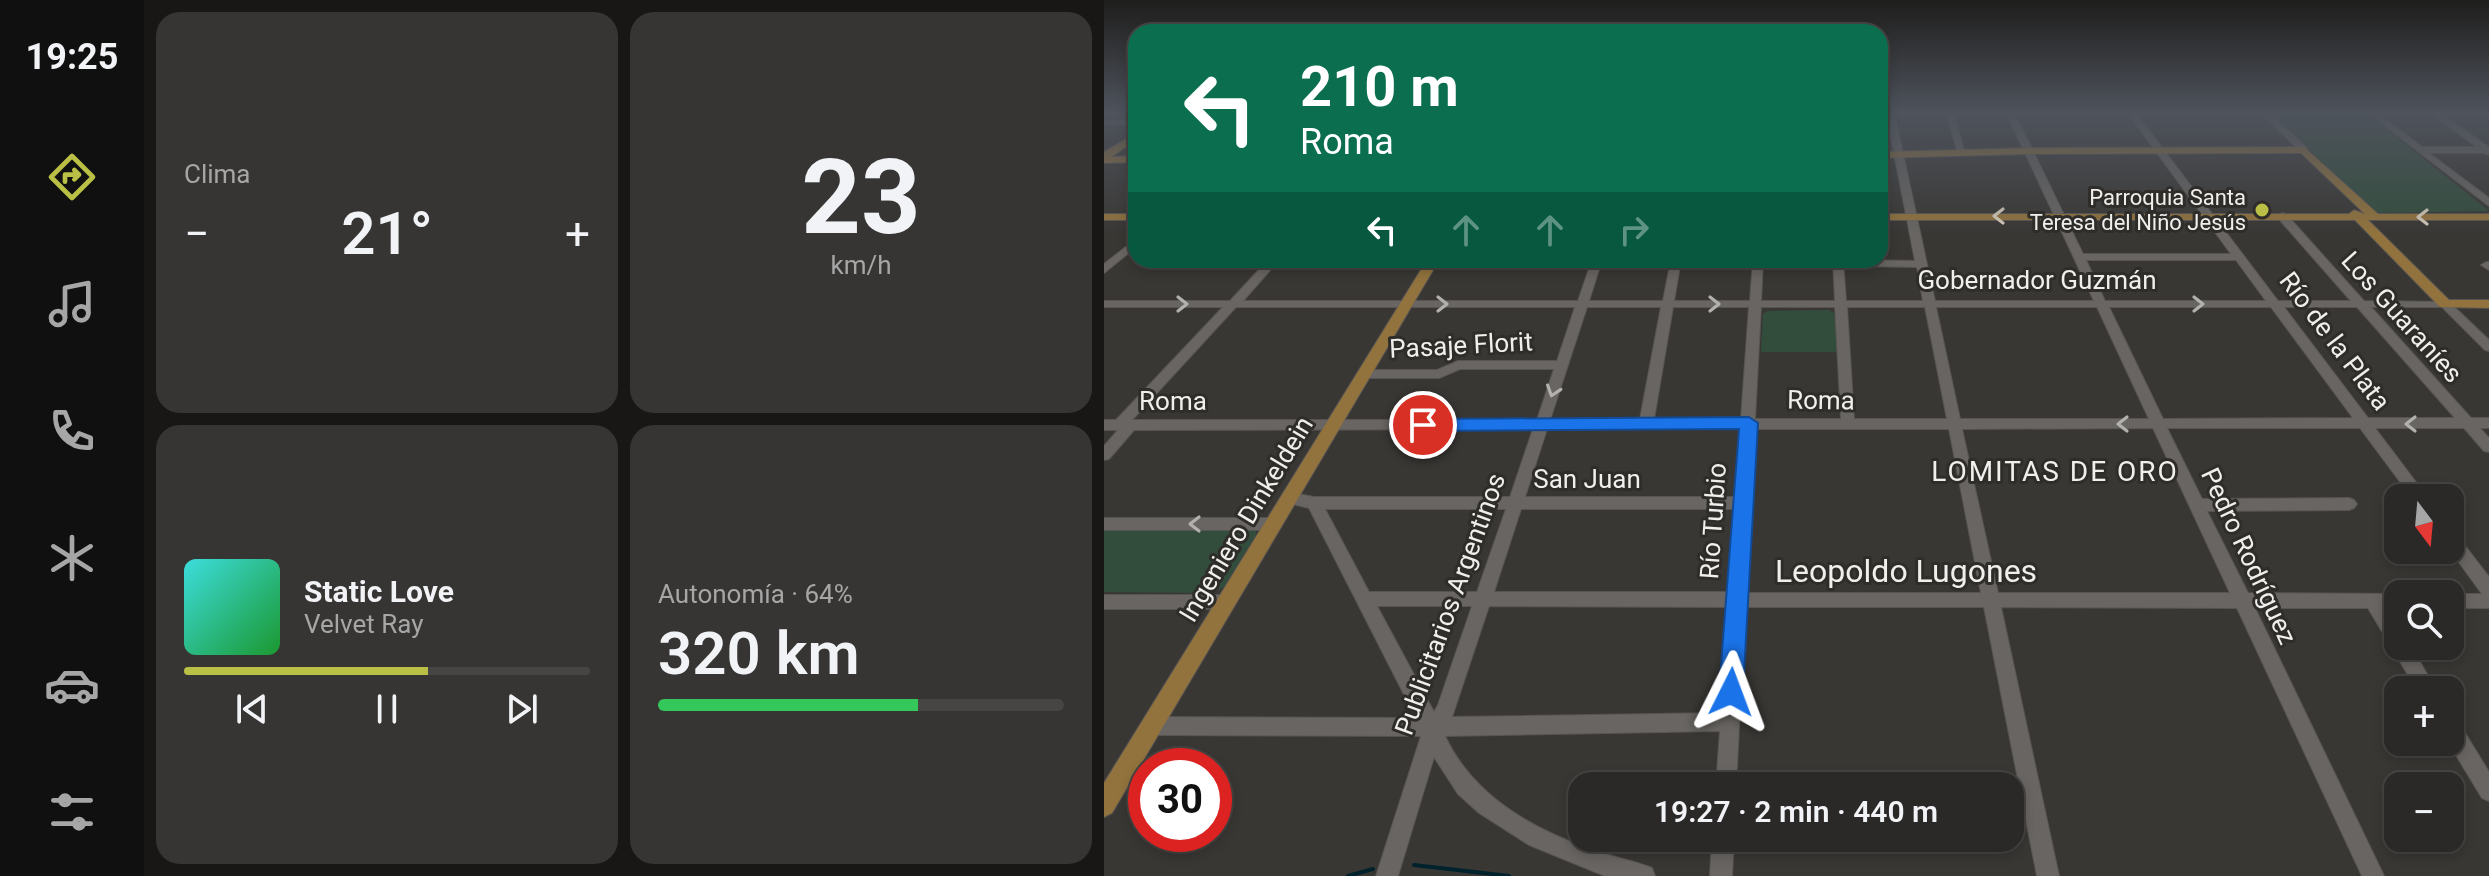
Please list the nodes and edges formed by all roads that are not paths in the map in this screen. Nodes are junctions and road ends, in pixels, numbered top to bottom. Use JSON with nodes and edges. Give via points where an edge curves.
{"nodes":[{"id":1,"x":1962,"y":153,"type":"joint"},
{"id":2,"x":1966,"y":153,"type":"edge"},
{"id":3,"x":2031,"y":153,"type":"edge"},
{"id":4,"x":2161,"y":153,"type":"edge"},
{"id":5,"x":2294,"y":153,"type":"edge"},
{"id":6,"x":2307,"y":153,"type":"edge"},
{"id":7,"x":2425,"y":153,"type":"edge"},
{"id":8,"x":1888,"y":155,"type":"edge"},
{"id":9,"x":1899,"y":155,"type":"junction"},
{"id":10,"x":1104,"y":158,"type":"edge"},
{"id":11,"x":1128,"y":159,"type":"edge"},
{"id":12,"x":2489,"y":203,"type":"edge"},
{"id":13,"x":1909,"y":216,"type":"junction"},
{"id":14,"x":2058,"y":216,"type":"junction"},
{"id":15,"x":2209,"y":216,"type":"junction"},
{"id":16,"x":2282,"y":216,"type":"junction"},
{"id":17,"x":2357,"y":216,"type":"junction"},
{"id":18,"x":2374,"y":216,"type":"junction"},
{"id":19,"x":1104,"y":217,"type":"edge"},
{"id":20,"x":1128,"y":217,"type":"edge"},
{"id":21,"x":1888,"y":217,"type":"edge"},
{"id":22,"x":2489,"y":217,"type":"edge"},
{"id":23,"x":1128,"y":249,"type":"edge"},
{"id":24,"x":2079,"y":257,"type":"junction"},
{"id":25,"x":2240,"y":257,"type":"junction"},
{"id":26,"x":1888,"y":263,"type":"edge"},
{"id":27,"x":1920,"y":264,"type":"junction"},
{"id":28,"x":1267,"y":268,"type":"edge"},
{"id":29,"x":1428,"y":268,"type":"edge"},
{"id":30,"x":1594,"y":268,"type":"edge"},
{"id":31,"x":1674,"y":268,"type":"edge"},
{"id":32,"x":1757,"y":268,"type":"edge"},
{"id":33,"x":1839,"y":268,"type":"edge"},
{"id":34,"x":1104,"y":270,"type":"edge"},
{"id":35,"x":1754,"y":303,"type":"junction"},
{"id":36,"x":1104,"y":304,"type":"edge"},
{"id":37,"x":1233,"y":304,"type":"junction"},
{"id":38,"x":1406,"y":304,"type":"junction"},
{"id":39,"x":1580,"y":304,"type":"junction"},
{"id":40,"x":1666,"y":304,"type":"junction"},
{"id":41,"x":1841,"y":304,"type":"junction"},
{"id":42,"x":1928,"y":304,"type":"junction"},
{"id":43,"x":2102,"y":304,"type":"junction"},
{"id":44,"x":2275,"y":304,"type":"junction"},
{"id":45,"x":2445,"y":304,"type":"junction"},
{"id":46,"x":2489,"y":304,"type":"edge"},
{"id":47,"x":2361,"y":305,"type":"junction"},
{"id":48,"x":2489,"y":347,"type":"edge"},
{"id":49,"x":1561,"y":365,"type":"junction"},
{"id":50,"x":1364,"y":374,"type":"junction"},
{"id":51,"x":1749,"y":423,"type":"junction"},
{"id":52,"x":2489,"y":423,"type":"edge"},
{"id":53,"x":1646,"y":424,"type":"junction"},
{"id":54,"x":2157,"y":424,"type":"junction"},
{"id":55,"x":2364,"y":424,"type":"junction"},
{"id":56,"x":2468,"y":424,"type":"junction"},
{"id":57,"x":1104,"y":425,"type":"edge"},
{"id":58,"x":1125,"y":425,"type":"junction"},
{"id":59,"x":1333,"y":425,"type":"junction"},
{"id":60,"x":1542,"y":425,"type":"junction"},
{"id":61,"x":1848,"y":425,"type":"junction"},
{"id":62,"x":1954,"y":425,"type":"junction"},
{"id":63,"x":2489,"y":447,"type":"edge"},
{"id":64,"x":1104,"y":455,"type":"edge"},
{"id":65,"x":2409,"y":484,"type":"edge"},
{"id":66,"x":1289,"y":498,"type":"junction"},
{"id":67,"x":1314,"y":503,"type":"junction"},
{"id":68,"x":1517,"y":503,"type":"junction"},
{"id":69,"x":1742,"y":503,"type":"junction"},
{"id":70,"x":2349,"y":504,"type":"dead end"},
{"id":71,"x":2197,"y":505,"type":"junction"},
{"id":72,"x":1104,"y":524,"type":"edge"},
{"id":73,"x":1273,"y":524,"type":"junction"},
{"id":74,"x":2464,"y":557,"type":"edge"},
{"id":75,"x":2489,"y":590,"type":"edge"},
{"id":76,"x":1484,"y":598,"type":"junction"},
{"id":77,"x":1366,"y":599,"type":"junction"},
{"id":78,"x":1736,"y":601,"type":"junction"},
{"id":79,"x":1991,"y":601,"type":"junction"},
{"id":80,"x":2242,"y":601,"type":"junction"},
{"id":81,"x":2373,"y":601,"type":"junction"},
{"id":82,"x":2384,"y":601,"type":"edge"},
{"id":83,"x":2464,"y":601,"type":"edge"},
{"id":84,"x":2489,"y":601,"type":"edge"},
{"id":85,"x":1104,"y":602,"type":"edge"},
{"id":86,"x":1226,"y":602,"type":"junction"},
{"id":87,"x":2384,"y":619,"type":"edge"},
{"id":88,"x":1729,"y":722,"type":"junction"},
{"id":89,"x":1151,"y":726,"type":"junction"},
{"id":90,"x":1434,"y":727,"type":"junction"},
{"id":91,"x":2464,"y":750,"type":"edge"},
{"id":92,"x":1727,"y":772,"type":"edge"},
{"id":93,"x":2489,"y":791,"type":"edge"},
{"id":94,"x":1104,"y":805,"type":"edge"},
{"id":95,"x":1722,"y":852,"type":"edge"},
{"id":96,"x":1387,"y":876,"type":"edge"},
{"id":97,"x":1644,"y":876,"type":"edge"},
{"id":98,"x":1721,"y":876,"type":"edge"},
{"id":99,"x":2048,"y":876,"type":"edge"},
{"id":100,"x":2373,"y":876,"type":"edge"}],
"edges":[{"from":1,"to":2,"type":"main road"},
{"from":1,"to":9,"type":"main road"},
{"from":3,"to":14,"type":"street","name":"Pedro Rodríguez"},
{"from":4,"to":15,"type":"street","name":"Río de la Plata"},
{"from":5,"to":17,"type":"main road"},
{"from":6,"to":18,"type":"main road"},
{"from":7,"to":12,"type":"street"},
{"from":8,"to":9,"type":"main road"},
{"from":9,"to":13,"type":"street"},
{"from":10,"to":11,"type":"main road"},
{"from":14,"to":13,"type":"main road","one_way":true},
{"from":13,"to":21,"type":"main road"},
{"from":13,"to":27,"type":"street"},
{"from":14,"to":15,"type":"main road"},
{"from":14,"to":24,"type":"street","name":"Pedro Rodríguez"},
{"from":15,"to":16,"type":"main road"},
{"from":15,"to":25,"type":"street","name":"Río de la Plata"},
{"from":16,"to":17,"type":"main road"},
{"from":16,"to":47,"type":"street","name":"Los Guaraníes"},
{"from":17,"to":18,"type":"main road"},
{"from":17,"to":45,"type":"main road"},
{"from":22,"to":18,"type":"main road","one_way":true},
{"from":19,"to":20,"type":"main road"},
{"from":23,"to":34,"type":"street"},
{"from":24,"to":25,"type":"street"},
{"from":24,"to":43,"type":"street","name":"Pedro Rodríguez"},
{"from":25,"to":44,"type":"street","name":"Río de la Plata"},
{"from":26,"to":27,"type":"street"},
{"from":27,"to":42,"type":"street"},
{"from":28,"to":37,"type":"street"},
{"from":29,"to":38,"type":"main road","name":"Ingeniero Dinkeldein"},
{"from":30,"to":39,"type":"street","name":"Publicitarios Argentinos"},
{"from":31,"to":40,"type":"street"},
{"from":32,"to":35,"type":"street","name":"Río Turbio"},
{"from":33,"to":41,"type":"street"},
{"from":40,"to":35,"type":"street","name":"Gobernador Guzmán","one_way":true},
{"from":35,"to":41,"type":"street","name":"Gobernador Guzmán"},
{"from":35,"to":51,"type":"street","name":"Río Turbio"},
{"from":36,"to":37,"type":"street","name":"Gobernador Guzmán","one_way":true},
{"from":37,"to":38,"type":"street","name":"Gobernador Guzmán"},
{"from":37,"to":58,"type":"street"},
{"from":38,"to":39,"type":"street","name":"Gobernador Guzmán","one_way":true},
{"from":38,"to":50,"type":"main road","name":"Ingeniero Dinkeldein"},
{"from":39,"to":40,"type":"street","name":"Gobernador Guzmán"},
{"from":39,"to":49,"type":"street","name":"Publicitarios Argentinos"},
{"from":40,"to":53,"type":"street"},
{"from":41,"to":42,"type":"street","name":"Gobernador Guzmán"},
{"from":41,"to":61,"type":"street"},
{"from":42,"to":43,"type":"street","name":"Gobernador Guzmán"},
{"from":42,"to":62,"type":"street"},
{"from":43,"to":44,"type":"street","name":"Gobernador Guzmán","one_way":true},
{"from":43,"to":54,"type":"street","name":"Pedro Rodríguez"},
{"from":44,"to":47,"type":"street","name":"Gobernador Guzmán"},
{"from":44,"to":55,"type":"street","name":"Río de la Plata"},
{"from":45,"to":46,"type":"main road","name":"Gobernador Guzmán"},
{"from":45,"to":47,"type":"street","name":"Gobernador Guzmán"},
{"from":45,"to":48,"type":"street"},
{"from":47,"to":56,"type":"street","name":"Los Guaraníes"},
{"from":49,"to":50,"type":"street","name":"Pasaje Florit","via":[[1458,365],[1439,374]]},
{"from":49,"to":60,"type":"street","name":"Publicitarios Argentinos","one_way":true},
{"from":50,"to":59,"type":"main road","name":"Ingeniero Dinkeldein"},
{"from":51,"to":53,"type":"street","name":"Roma"},
{"from":51,"to":61,"type":"street","name":"Roma"},
{"from":51,"to":69,"type":"street","name":"Río Turbio"},
{"from":52,"to":56,"type":"street","name":"Roma"},
{"from":53,"to":60,"type":"street","name":"Roma"},
{"from":54,"to":55,"type":"street","name":"Roma"},
{"from":54,"to":62,"type":"street","name":"Roma","one_way":true},
{"from":54,"to":71,"type":"street","name":"Pedro Rodríguez"},
{"from":56,"to":55,"type":"street","name":"Roma","one_way":true},
{"from":55,"to":65,"type":"street","name":"Río de la Plata"},
{"from":56,"to":63,"type":"street","name":"Los Guaraníes"},
{"from":57,"to":58,"type":"street","name":"Roma"},
{"from":58,"to":59,"type":"street","name":"Roma"},
{"from":58,"to":64,"type":"street"},
{"from":59,"to":60,"type":"street","name":"Roma"},
{"from":59,"to":66,"type":"main road","name":"Ingeniero Dinkeldein"},
{"from":60,"to":68,"type":"street","name":"Publicitarios Argentinos"},
{"from":61,"to":62,"type":"street","name":"Roma"},
{"from":62,"to":79,"type":"street"},
{"from":66,"to":67,"type":"street","name":"San Juan"},
{"from":66,"to":73,"type":"main road","name":"Ingeniero Dinkeldein"},
{"from":67,"to":68,"type":"street","name":"San Juan"},
{"from":67,"to":77,"type":"street"},
{"from":68,"to":69,"type":"street","name":"San Juan"},
{"from":68,"to":76,"type":"street","name":"Publicitarios Argentinos"},
{"from":69,"to":78,"type":"street","name":"Río Turbio"},
{"from":70,"to":71,"type":"street"},
{"from":71,"to":80,"type":"street","name":"Pedro Rodríguez"},
{"from":73,"to":72,"type":"street","one_way":true},
{"from":73,"to":86,"type":"main road","name":"Ingeniero Dinkeldein"},
{"from":74,"to":75,"type":"street"},
{"from":76,"to":77,"type":"street","name":"Leopoldo Lugones"},
{"from":76,"to":78,"type":"street","name":"Leopoldo Lugones"},
{"from":76,"to":90,"type":"street","name":"Publicitarios Argentinos","via":[[1446,710]]},
{"from":77,"to":90,"type":"street"},
{"from":78,"to":79,"type":"street","name":"Leopoldo Lugones"},
{"from":78,"to":88,"type":"street","name":"Río Turbio"},
{"from":79,"to":80,"type":"street","name":"Leopoldo Lugones"},
{"from":79,"to":99,"type":"street"},
{"from":80,"to":81,"type":"street","name":"Leopoldo Lugones"},
{"from":80,"to":100,"type":"street","name":"Pedro Rodríguez"},
{"from":81,"to":82,"type":"street","name":"Leopoldo Lugones"},
{"from":81,"to":87,"type":"street"},
{"from":83,"to":84,"type":"street"},
{"from":85,"to":86,"type":"street"},
{"from":86,"to":89,"type":"main road","name":"Ingeniero Dinkeldein"},
{"from":88,"to":90,"type":"street"},
{"from":88,"to":92,"type":"street","name":"Río Turbio"},
{"from":89,"to":90,"type":"street"},
{"from":89,"to":94,"type":"main road","name":"Ingeniero Dinkeldein"},
{"from":90,"to":96,"type":"street","name":"Publicitarios Argentinos"},
{"from":90,"to":97,"type":"street","via":[[1450,767],[1484,804],[1531,836]]},
{"from":91,"to":93,"type":"street"},
{"from":95,"to":98,"type":"street"}]}
